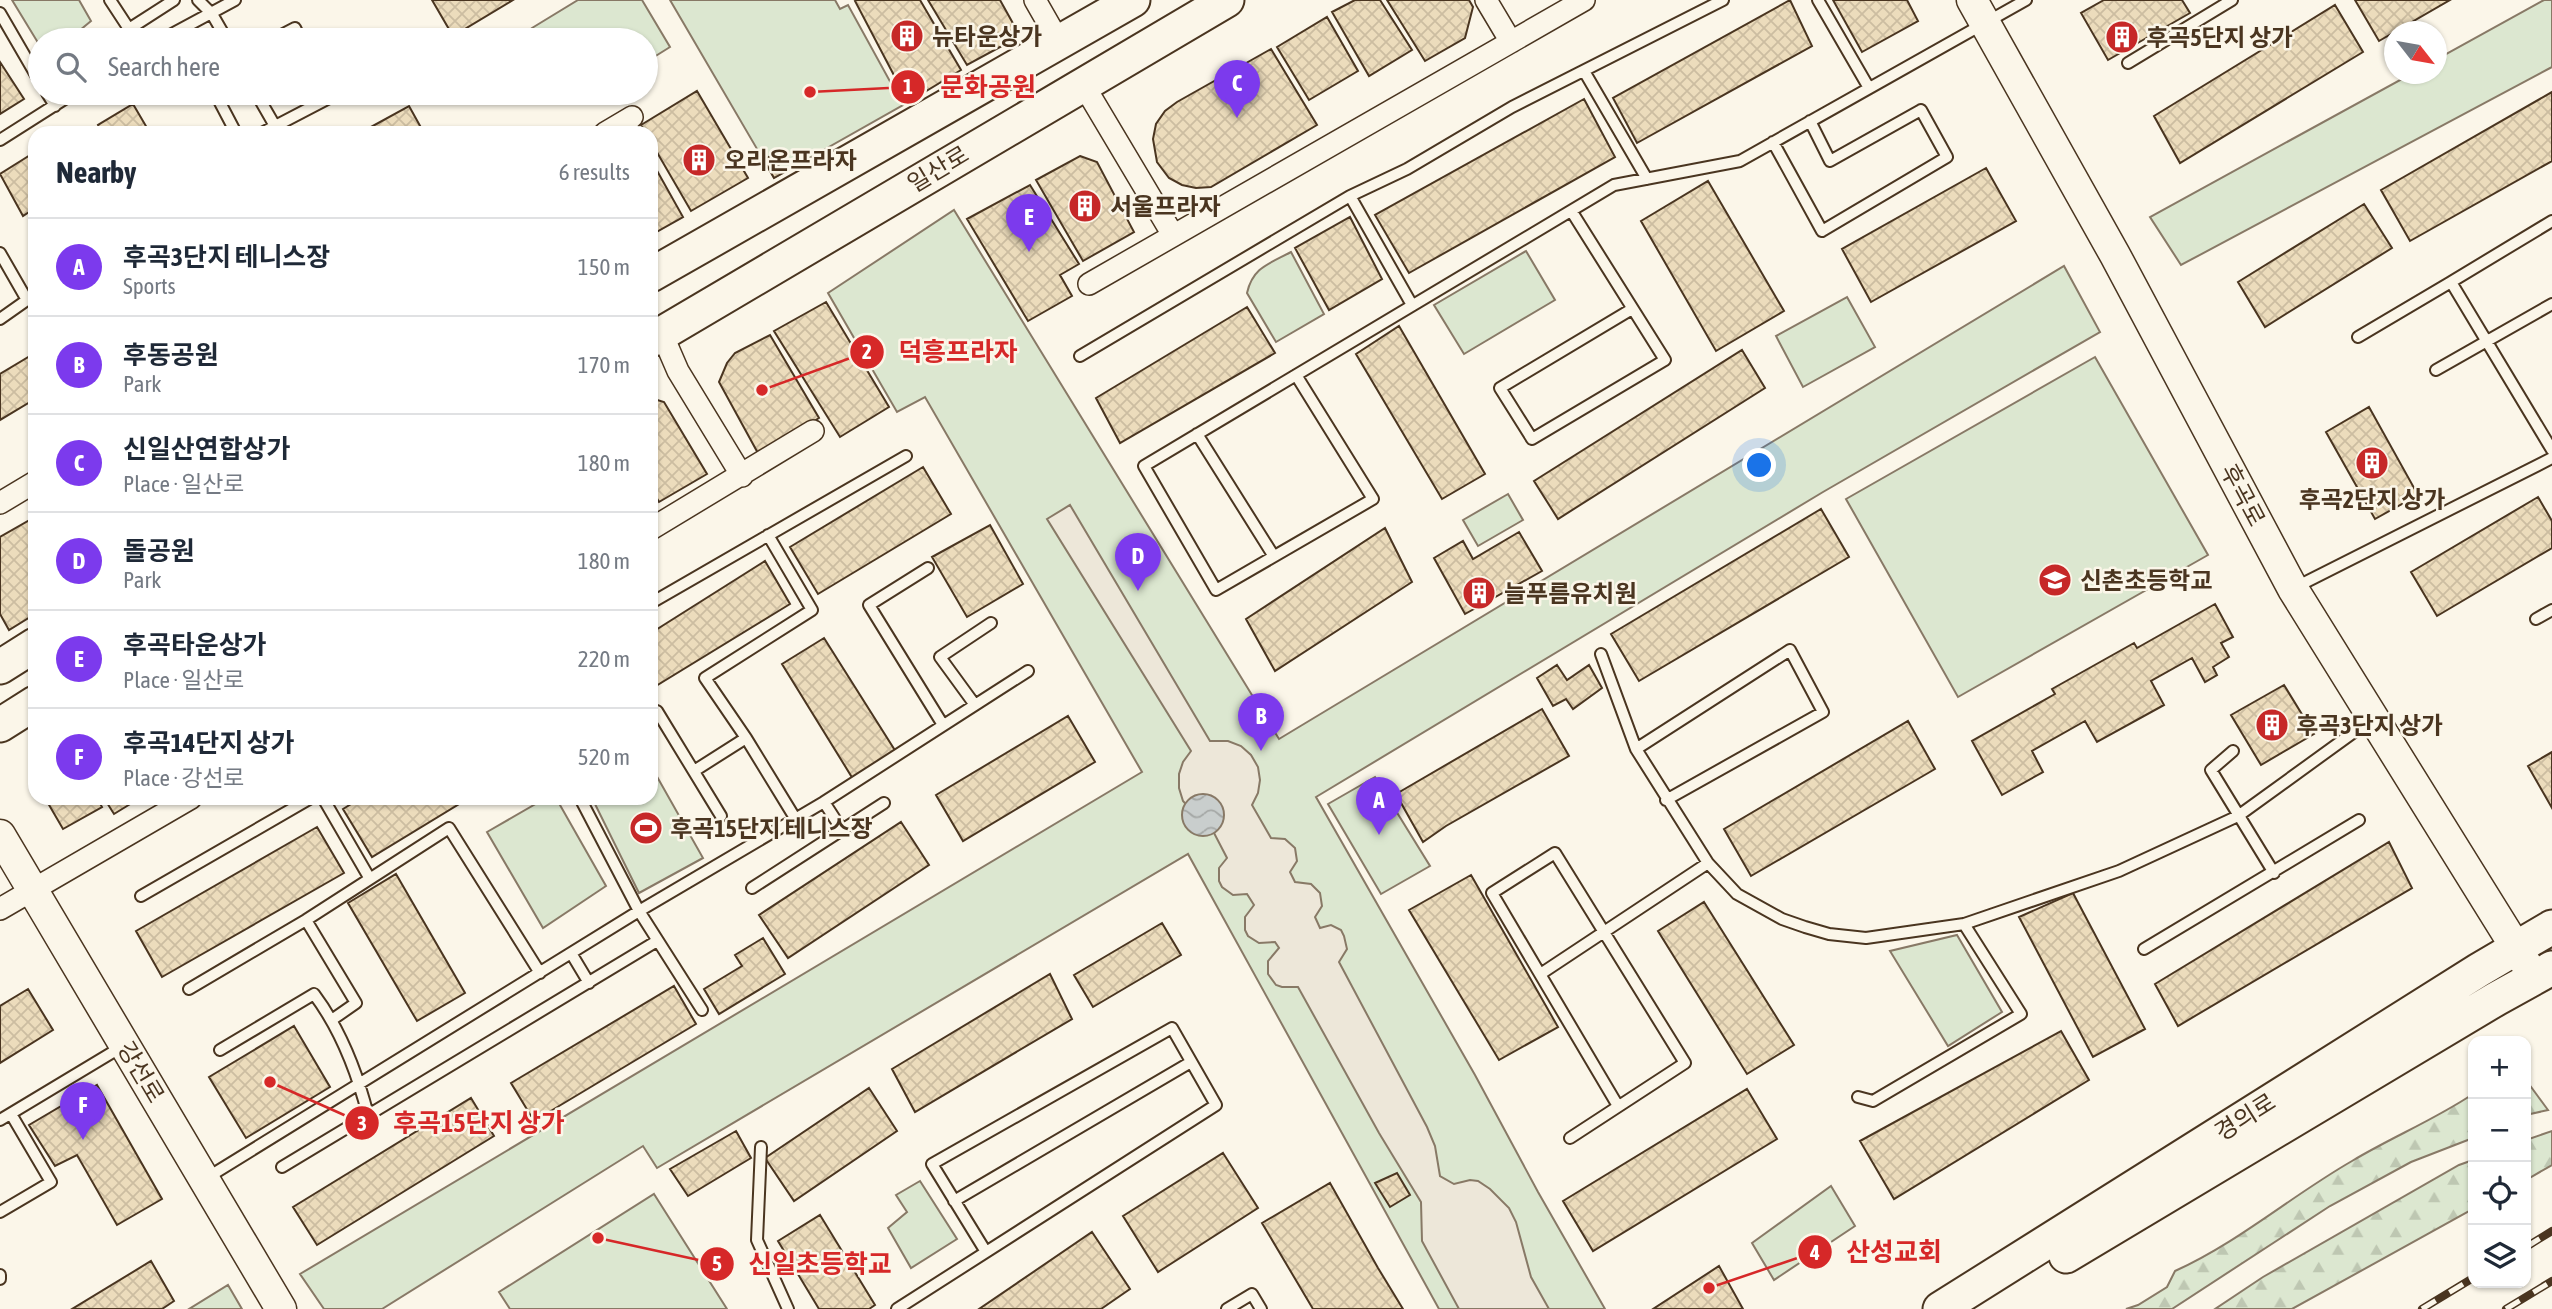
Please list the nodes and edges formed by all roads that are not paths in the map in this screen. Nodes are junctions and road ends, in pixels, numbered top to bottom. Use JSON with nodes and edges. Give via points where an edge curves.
{"nodes":[{"id":1,"x":110,"y":0,"type":"edge"},
{"id":2,"x":174,"y":0,"type":"edge"},
{"id":3,"x":198,"y":0,"type":"edge"},
{"id":4,"x":236,"y":0,"type":"edge"},
{"id":5,"x":1035,"y":0,"type":"edge"},
{"id":6,"x":1133,"y":0,"type":"edge"},
{"id":7,"x":1227,"y":0,"type":"edge"},
{"id":8,"x":1486,"y":0,"type":"edge"},
{"id":9,"x":1584,"y":0,"type":"edge"},
{"id":10,"x":1723,"y":0,"type":"edge"},
{"id":11,"x":1818,"y":0,"type":"edge"},
{"id":12,"x":2026,"y":0,"type":"edge"},
{"id":13,"x":2232,"y":0,"type":"edge"},
{"id":14,"x":1979,"y":11,"type":"edge"},
{"id":15,"x":0,"y":13,"type":"edge"},
{"id":16,"x":212,"y":14,"type":"junction"},
{"id":17,"x":128,"y":28,"type":"edge"},
{"id":18,"x":131,"y":28,"type":"edge"},
{"id":19,"x":185,"y":28,"type":"edge"},
{"id":20,"x":220,"y":28,"type":"edge"},
{"id":21,"x":1059,"y":42,"type":"junction"},
{"id":22,"x":1511,"y":42,"type":"junction"},
{"id":23,"x":28,"y":61,"type":"edge"},
{"id":24,"x":2128,"y":63,"type":"dead end"},
{"id":25,"x":1584,"y":71,"type":"junction"},
{"id":26,"x":1083,"y":84,"type":"junction"},
{"id":27,"x":1869,"y":88,"type":"junction"},
{"id":28,"x":221,"y":105,"type":"edge"},
{"id":29,"x":263,"y":105,"type":"edge"},
{"id":30,"x":316,"y":105,"type":"edge"},
{"id":31,"x":55,"y":106,"type":"edge"},
{"id":32,"x":632,"y":117,"type":"dead end"},
{"id":33,"x":1810,"y":121,"type":"junction"},
{"id":34,"x":232,"y":126,"type":"edge"},
{"id":35,"x":275,"y":126,"type":"joint"},
{"id":36,"x":617,"y":126,"type":"edge"},
{"id":37,"x":0,"y":140,"type":"edge"},
{"id":38,"x":1773,"y":142,"type":"junction"},
{"id":39,"x":1647,"y":179,"type":"junction"},
{"id":40,"x":1350,"y":196,"type":"junction"},
{"id":41,"x":1572,"y":212,"type":"junction"},
{"id":42,"x":2552,"y":221,"type":"edge"},
{"id":43,"x":1173,"y":235,"type":"junction"},
{"id":44,"x":0,"y":253,"type":"edge"},
{"id":45,"x":658,"y":271,"type":"edge"},
{"id":46,"x":2451,"y":282,"type":"junction"},
{"id":47,"x":1089,"y":284,"type":"dead end"},
{"id":48,"x":2552,"y":304,"type":"edge"},
{"id":49,"x":1412,"y":305,"type":"junction"},
{"id":50,"x":1632,"y":309,"type":"junction"},
{"id":51,"x":0,"y":319,"type":"edge"},
{"id":52,"x":658,"y":336,"type":"edge"},
{"id":53,"x":2358,"y":337,"type":"dead end"},
{"id":54,"x":658,"y":340,"type":"edge"},
{"id":55,"x":2488,"y":341,"type":"junction"},
{"id":56,"x":1080,"y":356,"type":"dead end"},
{"id":57,"x":2436,"y":370,"type":"dead end"},
{"id":58,"x":1296,"y":375,"type":"junction"},
{"id":59,"x":813,"y":431,"type":"dead end"},
{"id":60,"x":1197,"y":434,"type":"junction"},
{"id":61,"x":2552,"y":450,"type":"edge"},
{"id":62,"x":906,"y":456,"type":"dead end"},
{"id":63,"x":2552,"y":458,"type":"edge"},
{"id":64,"x":741,"y":475,"type":"junction"},
{"id":65,"x":28,"y":486,"type":"edge"},
{"id":66,"x":0,"y":503,"type":"edge"},
{"id":67,"x":658,"y":525,"type":"edge"},
{"id":68,"x":768,"y":536,"type":"junction"},
{"id":69,"x":1273,"y":555,"type":"junction"},
{"id":70,"x":929,"y":568,"type":"dead end"},
{"id":71,"x":2293,"y":589,"type":"junction"},
{"id":72,"x":658,"y":599,"type":"edge"},
{"id":73,"x":2552,"y":610,"type":"edge"},
{"id":74,"x":2536,"y":619,"type":"dead end"},
{"id":75,"x":991,"y":623,"type":"dead end"},
{"id":76,"x":28,"y":649,"type":"edge"},
{"id":77,"x":1601,"y":654,"type":"dead end"},
{"id":78,"x":0,"y":667,"type":"edge"},
{"id":79,"x":1028,"y":671,"type":"dead end"},
{"id":80,"x":975,"y":705,"type":"junction"},
{"id":81,"x":28,"y":707,"type":"edge"},
{"id":82,"x":658,"y":713,"type":"edge"},
{"id":83,"x":2374,"y":718,"type":"junction"},
{"id":84,"x":0,"y":725,"type":"edge"},
{"id":85,"x":943,"y":725,"type":"junction"},
{"id":86,"x":746,"y":738,"type":"junction"},
{"id":87,"x":1636,"y":749,"type":"junction"},
{"id":88,"x":2233,"y":751,"type":"dead end"},
{"id":89,"x":694,"y":771,"type":"junction"},
{"id":90,"x":1666,"y":800,"type":"junction"},
{"id":91,"x":824,"y":802,"type":"junction"},
{"id":92,"x":884,"y":803,"type":"dead end"},
{"id":93,"x":179,"y":805,"type":"edge"},
{"id":94,"x":299,"y":805,"type":"edge"},
{"id":95,"x":328,"y":805,"type":"edge"},
{"id":96,"x":584,"y":805,"type":"edge"},
{"id":97,"x":721,"y":816,"type":"dead end"},
{"id":98,"x":2238,"y":816,"type":"junction"},
{"id":99,"x":795,"y":818,"type":"junction"},
{"id":100,"x":2360,"y":820,"type":"dead end"},
{"id":101,"x":842,"y":830,"type":"junction"},
{"id":102,"x":0,"y":835,"type":"edge"},
{"id":103,"x":1708,"y":863,"type":"junction"},
{"id":104,"x":2274,"y":873,"type":"junction"},
{"id":105,"x":370,"y":879,"type":"junction"},
{"id":106,"x":752,"y":888,"type":"dead end"},
{"id":107,"x":32,"y":889,"type":"junction"},
{"id":108,"x":141,"y":896,"type":"dead end"},
{"id":109,"x":0,"y":909,"type":"edge"},
{"id":110,"x":639,"y":911,"type":"junction"},
{"id":111,"x":306,"y":920,"type":"junction"},
{"id":112,"x":1964,"y":925,"type":"junction"},
{"id":113,"x":2552,"y":927,"type":"edge"},
{"id":114,"x":1603,"y":932,"type":"junction"},
{"id":115,"x":657,"y":941,"type":"junction"},
{"id":116,"x":2516,"y":947,"type":"junction"},
{"id":117,"x":2144,"y":949,"type":"dead end"},
{"id":118,"x":571,"y":953,"type":"junction"},
{"id":119,"x":540,"y":973,"type":"junction"},
{"id":120,"x":1542,"y":973,"type":"junction"},
{"id":121,"x":2543,"y":973,"type":"edge"},
{"id":122,"x":589,"y":983,"type":"junction"},
{"id":123,"x":189,"y":989,"type":"dead end"},
{"id":124,"x":702,"y":1010,"type":"dead end"},
{"id":125,"x":333,"y":1019,"type":"junction"},
{"id":126,"x":125,"y":1045,"type":"junction"},
{"id":127,"x":220,"y":1050,"type":"dead end"},
{"id":128,"x":1191,"y":1062,"type":"junction"},
{"id":129,"x":360,"y":1082,"type":"junction"},
{"id":130,"x":1858,"y":1097,"type":"dead end"},
{"id":131,"x":1618,"y":1106,"type":"junction"},
{"id":132,"x":10,"y":1114,"type":"junction"},
{"id":133,"x":368,"y":1115,"type":"junction"},
{"id":134,"x":0,"y":1120,"type":"edge"},
{"id":135,"x":1570,"y":1138,"type":"dead end"},
{"id":136,"x":761,"y":1147,"type":"dead end"},
{"id":137,"x":282,"y":1167,"type":"dead end"},
{"id":138,"x":205,"y":1179,"type":"junction"},
{"id":139,"x":954,"y":1200,"type":"junction"},
{"id":140,"x":0,"y":1212,"type":"edge"},
{"id":141,"x":986,"y":1252,"type":"junction"},
{"id":142,"x":281,"y":1309,"type":"edge"},
{"id":143,"x":788,"y":1309,"type":"edge"},
{"id":144,"x":897,"y":1309,"type":"edge"},
{"id":145,"x":1227,"y":1309,"type":"edge"},
{"id":146,"x":1261,"y":1309,"type":"edge"},
{"id":147,"x":1940,"y":1309,"type":"edge"},
{"id":148,"x":1977,"y":1309,"type":"edge"}],
"edges":[{"from":1,"to":17,"type":"lane"},
{"from":2,"to":18,"type":"lane"},
{"from":3,"to":16,"type":"lane"},
{"from":4,"to":16,"type":"lane"},
{"from":5,"to":21,"type":"street"},
{"from":6,"to":21,"type":"main road","name":"일산로"},
{"from":7,"to":26,"type":"main road","name":"일산로"},
{"from":8,"to":22,"type":"street"},
{"from":9,"to":22,"type":"street"},
{"from":10,"to":25,"type":"lane"},
{"from":11,"to":27,"type":"lane"},
{"from":12,"to":14,"type":"lane"},
{"from":13,"to":24,"type":"lane"},
{"from":14,"to":27,"type":"lane"},
{"from":14,"to":71,"type":"street","name":"후곡로"},
{"from":15,"to":23,"type":"lane"},
{"from":16,"to":19,"type":"lane"},
{"from":16,"to":20,"type":"lane"},
{"from":21,"to":45,"type":"main road","name":"일산로"},
{"from":22,"to":43,"type":"street"},
{"from":25,"to":39,"type":"lane"},
{"from":25,"to":40,"type":"lane"},
{"from":26,"to":43,"type":"street"},
{"from":26,"to":52,"type":"main road","name":"일산로"},
{"from":27,"to":33,"type":"lane"},
{"from":28,"to":34,"type":"lane"},
{"from":29,"to":35,"type":"lane"},
{"from":30,"to":35,"type":"lane"},
{"from":31,"to":37,"type":"lane"},
{"from":32,"to":36,"type":"street"},
{"from":33,"to":38,"type":"lane"},
{"from":33,"to":38,"type":"lane","via":[[1830,161],[1921,110],[1947,157],[1822,231]]},
{"from":38,"to":39,"type":"lane","via":[[1740,161]]},
{"from":39,"to":41,"type":"lane","via":[[1614,185]]},
{"from":40,"to":49,"type":"lane"},
{"from":40,"to":56,"type":"lane"},
{"from":41,"to":49,"type":"lane"},
{"from":41,"to":50,"type":"lane"},
{"from":42,"to":46,"type":"lane"},
{"from":43,"to":47,"type":"street"},
{"from":44,"to":51,"type":"lane","via":[[27,300]]},
{"from":46,"to":53,"type":"lane"},
{"from":46,"to":55,"type":"lane"},
{"from":48,"to":55,"type":"lane"},
{"from":49,"to":58,"type":"lane"},
{"from":50,"to":50,"type":"lane","via":[[1665,360],[1532,439],[1500,388]]},
{"from":54,"to":64,"type":"street"},
{"from":55,"to":57,"type":"lane"},
{"from":55,"to":61,"type":"lane"},
{"from":58,"to":60,"type":"lane"},
{"from":58,"to":69,"type":"lane","via":[[1373,499]]},
{"from":59,"to":64,"type":"street"},
{"from":60,"to":69,"type":"lane"},
{"from":60,"to":69,"type":"lane","via":[[1144,466],[1216,590]]},
{"from":62,"to":68,"type":"lane"},
{"from":63,"to":71,"type":"lane"},
{"from":64,"to":67,"type":"street"},
{"from":65,"to":66,"type":"street"},
{"from":68,"to":72,"type":"lane"},
{"from":68,"to":86,"type":"lane","via":[[812,610],[705,678]]},
{"from":70,"to":85,"type":"lane","via":[[869,605]]},
{"from":71,"to":83,"type":"street","name":"후곡로"},
{"from":73,"to":74,"type":"lane"},
{"from":75,"to":80,"type":"lane","via":[[940,657]]},
{"from":76,"to":78,"type":"main road"},
{"from":77,"to":87,"type":"lane"},
{"from":79,"to":80,"type":"lane"},
{"from":80,"to":85,"type":"lane"},
{"from":81,"to":84,"type":"main road"},
{"from":82,"to":89,"type":"lane"},
{"from":83,"to":98,"type":"lane"},
{"from":83,"to":116,"type":"street","name":"후곡로"},
{"from":85,"to":91,"type":"lane"},
{"from":86,"to":89,"type":"lane"},
{"from":86,"to":99,"type":"lane"},
{"from":87,"to":90,"type":"lane"},
{"from":87,"to":90,"type":"lane","via":[[1790,650],[1823,712]]},
{"from":88,"to":98,"type":"lane","via":[[2211,771]]},
{"from":89,"to":97,"type":"lane"},
{"from":90,"to":103,"type":"lane"},
{"from":91,"to":99,"type":"lane"},
{"from":91,"to":101,"type":"lane"},
{"from":92,"to":101,"type":"lane"},
{"from":93,"to":107,"type":"street"},
{"from":94,"to":108,"type":"lane"},
{"from":95,"to":105,"type":"lane"},
{"from":96,"to":110,"type":"lane"},
{"from":98,"to":104,"type":"lane"},
{"from":98,"to":112,"type":"lane","via":[[2119,871]]},
{"from":99,"to":110,"type":"lane"},
{"from":100,"to":104,"type":"lane"},
{"from":101,"to":106,"type":"lane"},
{"from":102,"to":107,"type":"street","name":"강선로"},
{"from":103,"to":112,"type":"lane","via":[[1737,894],[1759,908],[1829,934],[1866,938]]},
{"from":103,"to":114,"type":"lane"},
{"from":104,"to":117,"type":"lane"},
{"from":105,"to":111,"type":"lane"},
{"from":105,"to":119,"type":"lane","via":[[449,828]]},
{"from":107,"to":109,"type":"street"},
{"from":107,"to":126,"type":"street","name":"강선로"},
{"from":110,"to":115,"type":"lane"},
{"from":110,"to":118,"type":"lane"},
{"from":111,"to":123,"type":"lane"},
{"from":111,"to":125,"type":"lane","via":[[356,1003]]},
{"from":112,"to":130,"type":"lane","via":[[2021,1014],[1873,1101]]},
{"from":113,"to":116,"type":"main road","name":"경의로"},
{"from":114,"to":120,"type":"lane"},
{"from":114,"to":120,"type":"lane","via":[[1555,853],[1492,892]]},
{"from":114,"to":131,"type":"lane","via":[[1685,1063]]},
{"from":115,"to":122,"type":"lane"},
{"from":115,"to":124,"type":"lane"},
{"from":116,"to":121,"type":"street","name":"후곡로"},
{"from":116,"to":147,"type":"main road","name":"경의로"},
{"from":118,"to":119,"type":"lane"},
{"from":118,"to":122,"type":"lane"},
{"from":119,"to":129,"type":"lane"},
{"from":120,"to":131,"type":"lane"},
{"from":121,"to":148,"type":"main road","name":"경의로"},
{"from":122,"to":133,"type":"lane"},
{"from":125,"to":127,"type":"lane","via":[[314,994]]},
{"from":125,"to":129,"type":"lane"},
{"from":126,"to":132,"type":"lane"},
{"from":126,"to":138,"type":"street","name":"강선로"},
{"from":128,"to":139,"type":"lane"},
{"from":128,"to":139,"type":"lane","via":[[1172,1028],[932,1164]]},
{"from":128,"to":141,"type":"lane","via":[[1216,1105]]},
{"from":129,"to":133,"type":"lane"},
{"from":129,"to":138,"type":"lane"},
{"from":131,"to":135,"type":"lane"},
{"from":132,"to":134,"type":"lane"},
{"from":132,"to":140,"type":"lane","via":[[51,1182]]},
{"from":133,"to":137,"type":"lane"},
{"from":136,"to":143,"type":"lane","via":[[757,1240]]},
{"from":138,"to":142,"type":"street","name":"강선로"},
{"from":139,"to":141,"type":"lane"},
{"from":141,"to":144,"type":"lane"},
{"from":145,"to":146,"type":"lane","via":[[1252,1294]]}]}
